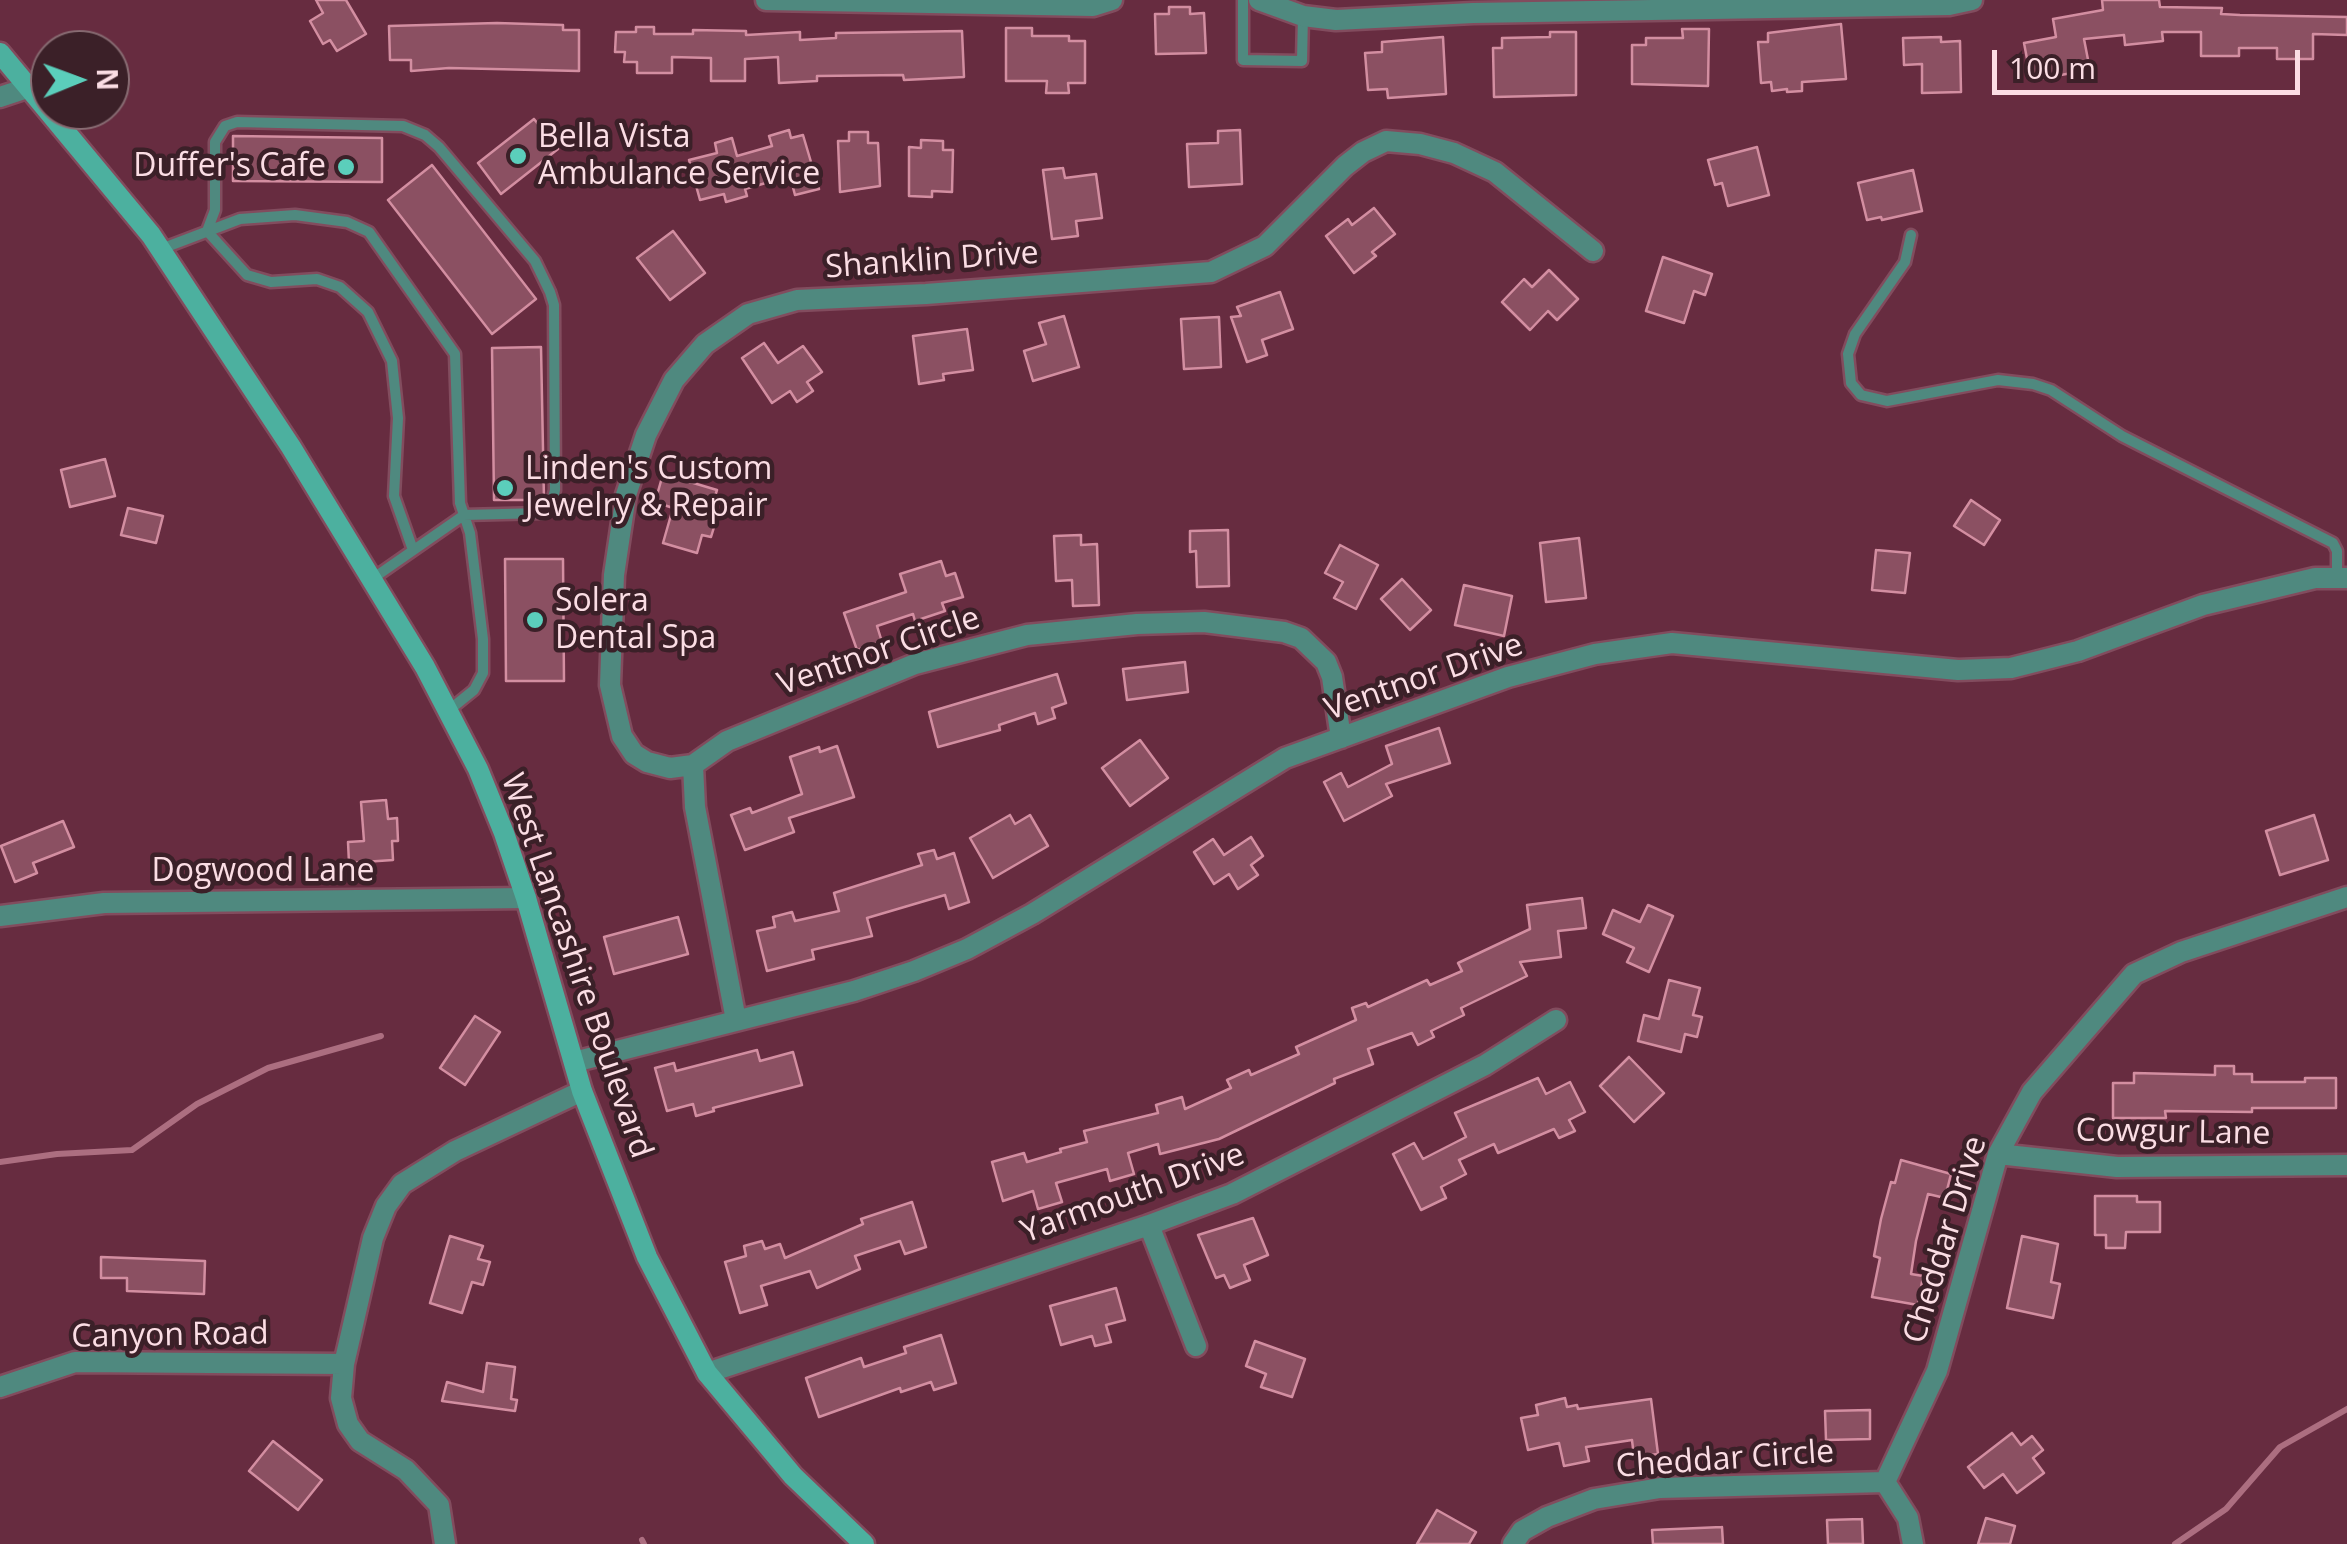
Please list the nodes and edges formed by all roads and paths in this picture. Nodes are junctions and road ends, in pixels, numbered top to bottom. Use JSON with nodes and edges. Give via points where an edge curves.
{"nodes":[{"id":1,"x":766,"y":0,"type":"edge"},
{"id":2,"x":1112,"y":0,"type":"edge"},
{"id":3,"x":1243,"y":0,"type":"edge"},
{"id":4,"x":1259,"y":0,"type":"edge"},
{"id":5,"x":1972,"y":0,"type":"edge"},
{"id":6,"x":862,"y":1,"type":"edge"},
{"id":7,"x":1949,"y":2,"type":"edge"},
{"id":8,"x":1473,"y":6,"type":"edge"},
{"id":9,"x":1303,"y":16,"type":"junction"},
{"id":10,"x":0,"y":53,"type":"edge"},
{"id":11,"x":27,"y":88,"type":"junction"},
{"id":12,"x":0,"y":97,"type":"edge"},
{"id":13,"x":207,"y":231,"type":"junction"},
{"id":14,"x":1911,"y":236,"type":"dead end"},
{"id":15,"x":160,"y":249,"type":"junction"},
{"id":16,"x":1594,"y":250,"type":"dead end"},
{"id":17,"x":464,"y":515,"type":"junction"},
{"id":18,"x":413,"y":550,"type":"junction"},
{"id":19,"x":2342,"y":578,"type":"edge"},
{"id":20,"x":372,"y":579,"type":"junction"},
{"id":21,"x":448,"y":711,"type":"junction"},
{"id":22,"x":1341,"y":738,"type":"junction"},
{"id":23,"x":693,"y":765,"type":"junction"},
{"id":24,"x":2347,"y":897,"type":"edge"},
{"id":25,"x":526,"y":898,"type":"junction"},
{"id":26,"x":0,"y":916,"type":"edge"},
{"id":27,"x":736,"y":1020,"type":"junction"},
{"id":28,"x":1556,"y":1020,"type":"dead end"},
{"id":29,"x":574,"y":1062,"type":"junction"},
{"id":30,"x":582,"y":1091,"type":"junction"},
{"id":31,"x":1998,"y":1154,"type":"junction"},
{"id":32,"x":2347,"y":1165,"type":"edge"},
{"id":33,"x":1149,"y":1225,"type":"junction"},
{"id":34,"x":1196,"y":1346,"type":"dead end"},
{"id":35,"x":344,"y":1364,"type":"junction"},
{"id":36,"x":707,"y":1373,"type":"junction"},
{"id":37,"x":0,"y":1387,"type":"edge"},
{"id":38,"x":1885,"y":1482,"type":"junction"},
{"id":39,"x":445,"y":1544,"type":"edge"},
{"id":40,"x":864,"y":1544,"type":"edge"},
{"id":41,"x":1513,"y":1544,"type":"edge"},
{"id":42,"x":1913,"y":1544,"type":"edge"}],
"edges":[{"from":1,"to":6,"type":"street"},
{"from":2,"to":6,"type":"street","via":[[1093,6]]},
{"from":3,"to":9,"type":"lane","via":[[1244,60],[1302,61]]},
{"from":4,"to":9,"type":"street"},
{"from":5,"to":7,"type":"street"},
{"from":7,"to":8,"type":"street"},
{"from":8,"to":9,"type":"street","via":[[1336,20]]},
{"from":10,"to":11,"type":"main road","name":"West Lancashire Boulevard"},
{"from":11,"to":12,"type":"street"},
{"from":11,"to":15,"type":"main road","name":"West Lancashire Boulevard"},
{"from":13,"to":15,"type":"lane"},
{"from":13,"to":17,"type":"lane","via":[[240,218],[295,215],[369,232],[455,354]]},
{"from":13,"to":17,"type":"lane","via":[[216,210],[215,142],[224,126],[403,126],[439,147],[535,261],[554,304],[551,506],[542,513]]},
{"from":13,"to":18,"type":"lane","via":[[246,275],[271,282],[317,280],[340,287],[368,312],[392,361],[398,418],[394,496]]},
{"from":14,"to":19,"type":"lane","via":[[1905,262],[1854,334],[1851,383],[1862,395],[1887,401],[1998,380],[2052,390],[2122,436],[2333,544]]},
{"from":15,"to":20,"type":"main road","name":"West Lancashire Boulevard"},
{"from":16,"to":23,"type":"street","name":"Shanklin Drive","via":[[1495,172],[1454,153],[1386,142],[1345,166],[1265,246],[1211,272],[798,300],[748,314],[706,344],[660,406],[626,495],[614,575],[610,685],[622,736],[647,762]]},
{"from":17,"to":18,"type":"lane"},
{"from":17,"to":21,"type":"lane","via":[[483,673]]},
{"from":18,"to":20,"type":"lane"},
{"from":19,"to":22,"type":"street","name":"Ventnor Drive","via":[[2203,605],[2011,668],[1958,670],[1672,643],[1595,654],[1508,676]]},
{"from":20,"to":21,"type":"main road","name":"West Lancashire Boulevard"},
{"from":21,"to":25,"type":"main road","name":"West Lancashire Boulevard","via":[[478,769]]},
{"from":22,"to":23,"type":"street","name":"Ventnor Circle","via":[[1332,677],[1301,638],[1204,622],[1137,624],[1027,636],[915,664],[727,741]]},
{"from":22,"to":27,"type":"street","name":"Ventnor Drive","via":[[1285,758],[967,949],[854,991]]},
{"from":23,"to":27,"type":"street","via":[[695,807]]},
{"from":24,"to":31,"type":"street","name":"Cheddar Drive","via":[[2134,974],[2032,1092]]},
{"from":25,"to":26,"type":"street","name":"Dogwood Lane","via":[[104,903]]},
{"from":25,"to":29,"type":"main road","name":"West Lancashire Boulevard"},
{"from":27,"to":29,"type":"street","name":"Ventnor Drive"},
{"from":28,"to":33,"type":"street","name":"Yarmouth Drive","via":[[1485,1065],[1232,1194]]},
{"from":29,"to":30,"type":"main road","name":"West Lancashire Boulevard"},
{"from":30,"to":35,"type":"street","via":[[402,1184],[373,1238]]},
{"from":30,"to":36,"type":"main road","name":"West Lancashire Boulevard","via":[[647,1257]]},
{"from":31,"to":32,"type":"street","name":"Cowgur Lane","via":[[2117,1167]]},
{"from":31,"to":38,"type":"street","name":"Cheddar Drive","via":[[1937,1372]]},
{"from":33,"to":34,"type":"street"},
{"from":33,"to":36,"type":"street","name":"Yarmouth Drive"},
{"from":35,"to":37,"type":"street","name":"Canyon Road","via":[[75,1362]]},
{"from":35,"to":39,"type":"street","via":[[341,1398],[348,1424],[439,1505]]},
{"from":36,"to":40,"type":"main road","name":"West Lancashire Boulevard","via":[[794,1476]]},
{"from":38,"to":41,"type":"street","name":"Cheddar Circle","via":[[1644,1490],[1547,1517]]},
{"from":38,"to":42,"type":"street","via":[[1908,1518]]}]}
